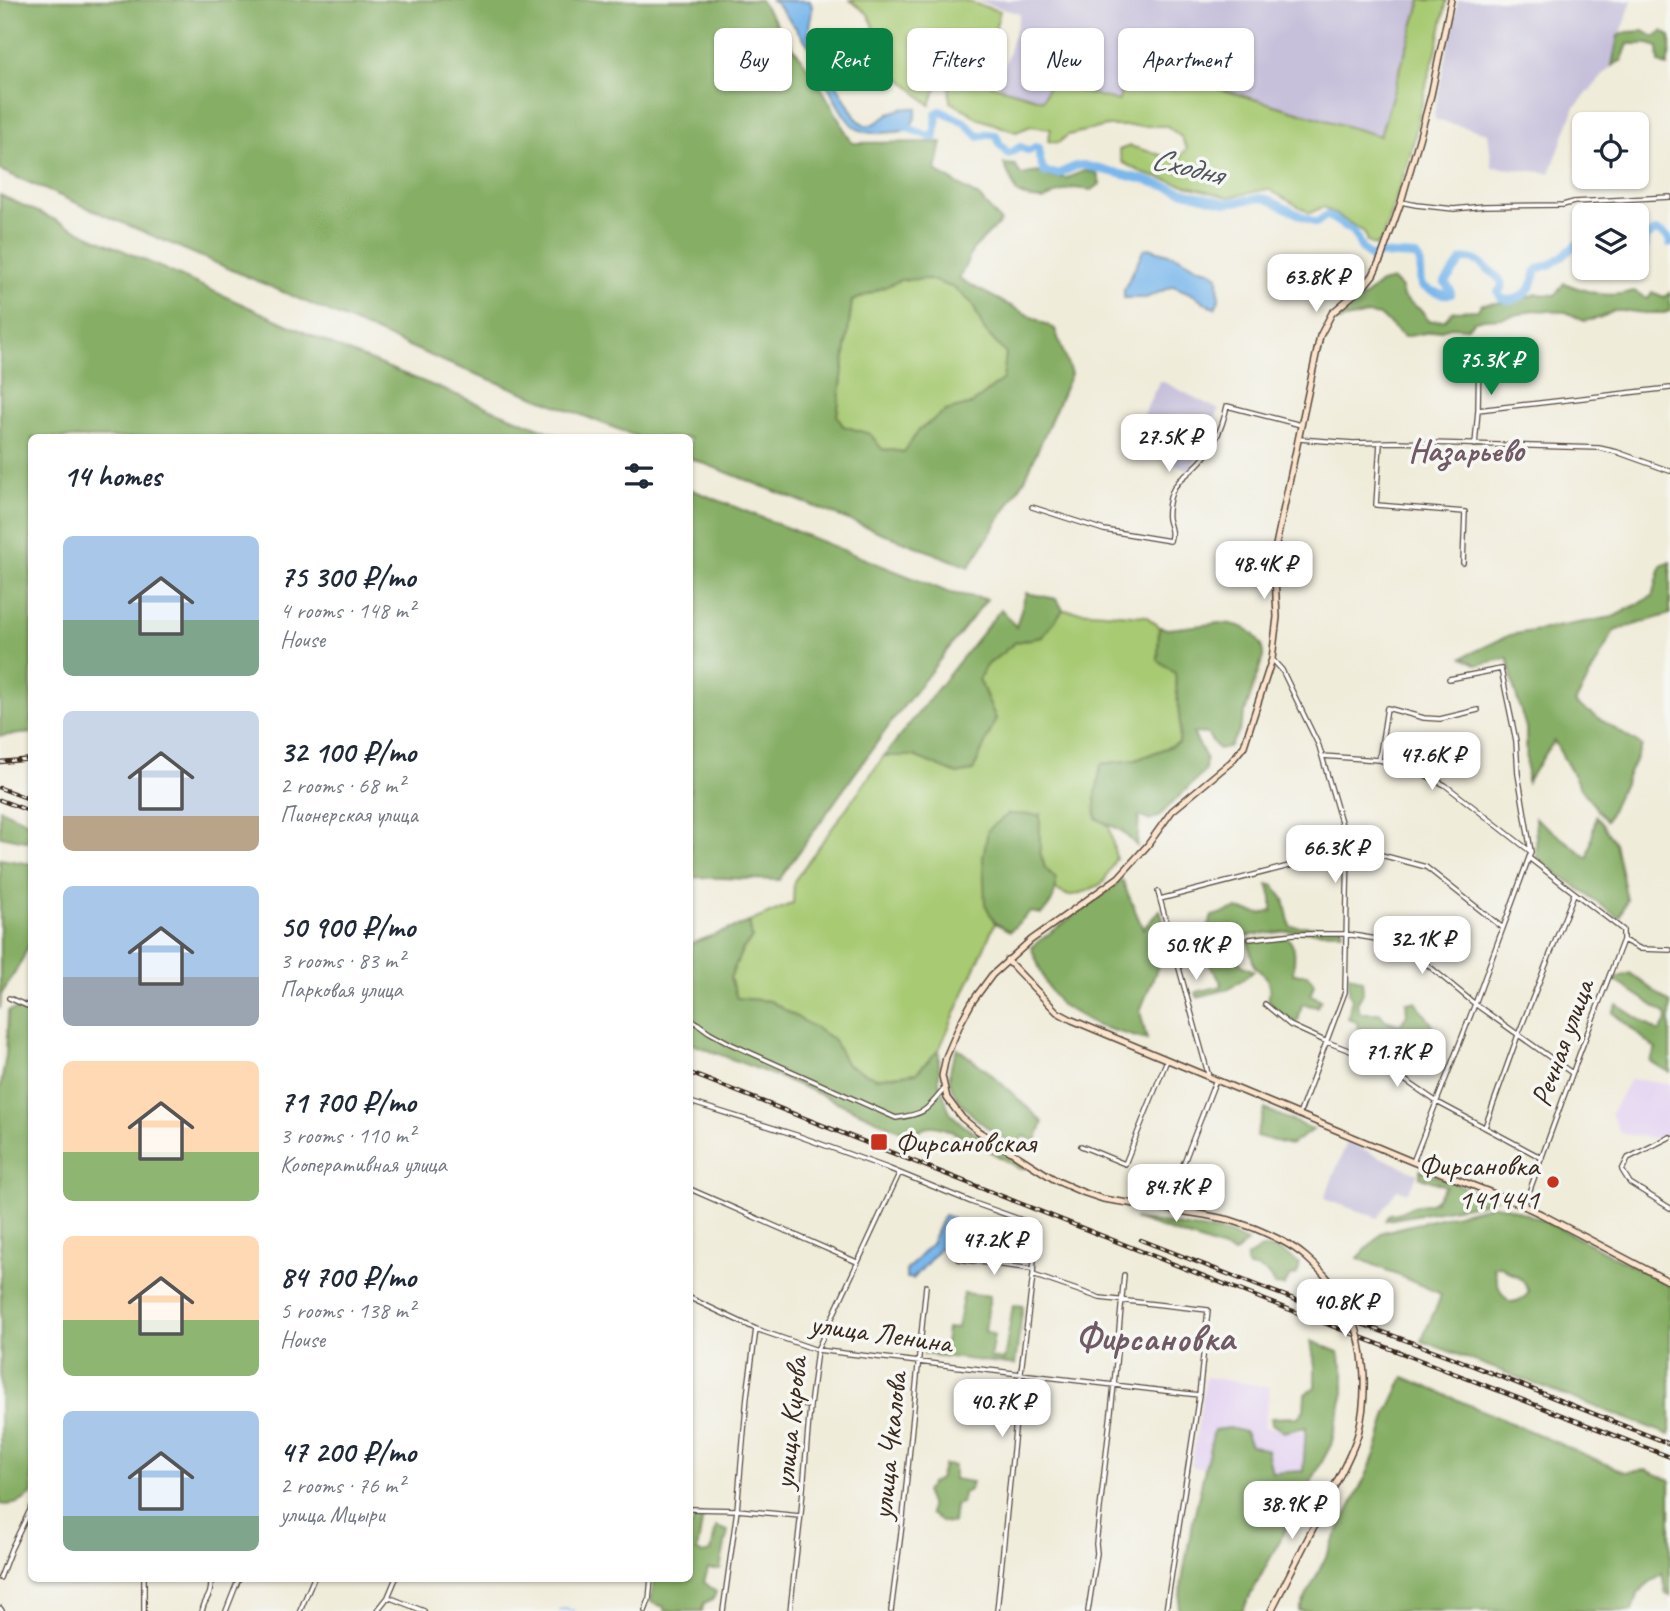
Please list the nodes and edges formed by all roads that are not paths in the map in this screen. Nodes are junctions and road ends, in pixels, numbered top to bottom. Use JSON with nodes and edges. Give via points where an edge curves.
{"nodes":[{"id":1,"x":1451,"y":0,"type":"edge"},
{"id":2,"x":1670,"y":197,"type":"edge"},
{"id":3,"x":1401,"y":201,"type":"junction"},
{"id":4,"x":1479,"y":348,"type":"dead end"},
{"id":5,"x":1670,"y":388,"type":"edge"},
{"id":6,"x":1478,"y":410,"type":"junction"},
{"id":7,"x":1301,"y":425,"type":"junction"},
{"id":8,"x":1299,"y":439,"type":"junction"},
{"id":9,"x":1380,"y":443,"type":"junction"},
{"id":10,"x":1475,"y":445,"type":"junction"},
{"id":11,"x":1670,"y":471,"type":"edge"},
{"id":12,"x":1032,"y":507,"type":"dead end"},
{"id":13,"x":1463,"y":563,"type":"dead end"},
{"id":14,"x":1272,"y":659,"type":"junction"},
{"id":15,"x":1449,"y":679,"type":"dead end"},
{"id":16,"x":1478,"y":710,"type":"dead end"},
{"id":17,"x":1322,"y":756,"type":"junction"},
{"id":18,"x":1379,"y":760,"type":"junction"},
{"id":19,"x":1348,"y":846,"type":"junction"},
{"id":20,"x":1531,"y":852,"type":"junction"},
{"id":21,"x":1529,"y":858,"type":"junction"},
{"id":22,"x":1348,"y":859,"type":"junction"},
{"id":23,"x":1158,"y":892,"type":"dead end"},
{"id":24,"x":1574,"y":894,"type":"junction"},
{"id":25,"x":1160,"y":899,"type":"junction"},
{"id":26,"x":1503,"y":928,"type":"junction"},
{"id":27,"x":1346,"y":934,"type":"junction"},
{"id":28,"x":1250,"y":939,"type":"dead end"},
{"id":29,"x":1623,"y":940,"type":"junction"},
{"id":30,"x":1670,"y":950,"type":"edge"},
{"id":31,"x":1007,"y":960,"type":"junction"},
{"id":32,"x":9,"y":998,"type":"dead end"},
{"id":33,"x":1265,"y":1004,"type":"dead end"},
{"id":34,"x":1475,"y":1004,"type":"junction"},
{"id":35,"x":28,"y":1006,"type":"edge"},
{"id":36,"x":693,"y":1020,"type":"edge"},
{"id":37,"x":1518,"y":1035,"type":"junction"},
{"id":38,"x":1327,"y":1042,"type":"junction"},
{"id":39,"x":1167,"y":1060,"type":"junction"},
{"id":40,"x":1572,"y":1073,"type":"junction"},
{"id":41,"x":1209,"y":1077,"type":"junction"},
{"id":42,"x":1217,"y":1081,"type":"junction"},
{"id":43,"x":944,"y":1089,"type":"junction"},
{"id":44,"x":1437,"y":1102,"type":"junction"},
{"id":45,"x":693,"y":1103,"type":"edge"},
{"id":46,"x":1299,"y":1115,"type":"junction"},
{"id":47,"x":1485,"y":1127,"type":"junction"},
{"id":48,"x":1670,"y":1137,"type":"edge"},
{"id":49,"x":1081,"y":1146,"type":"dead end"},
{"id":50,"x":1542,"y":1158,"type":"junction"},
{"id":51,"x":1413,"y":1162,"type":"junction"},
{"id":52,"x":899,"y":1173,"type":"junction"},
{"id":53,"x":1176,"y":1183,"type":"dead end"},
{"id":54,"x":693,"y":1189,"type":"edge"},
{"id":55,"x":1524,"y":1206,"type":"junction"},
{"id":56,"x":1670,"y":1208,"type":"edge"},
{"id":57,"x":958,"y":1259,"type":"dead end"},
{"id":58,"x":857,"y":1262,"type":"junction"},
{"id":59,"x":1033,"y":1269,"type":"junction"},
{"id":60,"x":1033,"y":1275,"type":"junction"},
{"id":61,"x":1124,"y":1275,"type":"dead end"},
{"id":62,"x":1670,"y":1282,"type":"edge"},
{"id":63,"x":926,"y":1286,"type":"dead end"},
{"id":64,"x":693,"y":1299,"type":"edge"},
{"id":65,"x":1121,"y":1301,"type":"junction"},
{"id":66,"x":756,"y":1329,"type":"junction"},
{"id":67,"x":817,"y":1350,"type":"junction"},
{"id":68,"x":919,"y":1361,"type":"junction"},
{"id":69,"x":1020,"y":1373,"type":"junction"},
{"id":70,"x":1114,"y":1385,"type":"junction"},
{"id":71,"x":1199,"y":1395,"type":"junction"},
{"id":72,"x":792,"y":1404,"type":"dead end"},
{"id":73,"x":810,"y":1406,"type":"junction"},
{"id":74,"x":693,"y":1509,"type":"edge"},
{"id":75,"x":737,"y":1510,"type":"junction"},
{"id":76,"x":28,"y":1514,"type":"edge"},
{"id":77,"x":800,"y":1516,"type":"junction"},
{"id":78,"x":0,"y":1578,"type":"edge"},
{"id":79,"x":144,"y":1582,"type":"edge"},
{"id":80,"x":211,"y":1582,"type":"dead end"},
{"id":81,"x":237,"y":1582,"type":"edge"},
{"id":82,"x":312,"y":1582,"type":"edge"},
{"id":83,"x":394,"y":1582,"type":"edge"},
{"id":84,"x":651,"y":1582,"type":"edge"},
{"id":85,"x":388,"y":1597,"type":"junction"},
{"id":86,"x":144,"y":1611,"type":"edge"},
{"id":87,"x":202,"y":1611,"type":"edge"},
{"id":88,"x":226,"y":1611,"type":"edge"},
{"id":89,"x":300,"y":1611,"type":"edge"},
{"id":90,"x":377,"y":1611,"type":"edge"},
{"id":91,"x":424,"y":1611,"type":"edge"},
{"id":92,"x":645,"y":1611,"type":"edge"},
{"id":93,"x":723,"y":1611,"type":"edge"},
{"id":94,"x":790,"y":1611,"type":"edge"},
{"id":95,"x":891,"y":1611,"type":"edge"},
{"id":96,"x":997,"y":1611,"type":"edge"},
{"id":97,"x":1088,"y":1611,"type":"edge"},
{"id":98,"x":1166,"y":1611,"type":"edge"},
{"id":99,"x":1271,"y":1611,"type":"edge"}],
"edges":[{"from":1,"to":3,"type":"street","via":[[1431,95]]},
{"from":2,"to":3,"type":"street","via":[[1454,209]]},
{"from":3,"to":7,"type":"street","via":[[1373,275],[1325,324]]},
{"from":4,"to":6,"type":"street"},
{"from":5,"to":6,"type":"street"},
{"from":6,"to":10,"type":"street"},
{"from":7,"to":8,"type":"street"},
{"from":7,"to":12,"type":"street","via":[[1227,406],[1217,439],[1172,492],[1170,541],[1104,530]]},
{"from":8,"to":9,"type":"street"},
{"from":8,"to":14,"type":"street","via":[[1274,556],[1277,604]]},
{"from":9,"to":10,"type":"street"},
{"from":9,"to":13,"type":"street","via":[[1376,505],[1465,512]]},
{"from":10,"to":11,"type":"street","via":[[1599,448]]},
{"from":14,"to":17,"type":"street","via":[[1282,670]]},
{"from":14,"to":31,"type":"street","via":[[1244,746],[1231,762],[1172,811],[1119,877]]},
{"from":15,"to":20,"type":"street","via":[[1501,669]]},
{"from":16,"to":18,"type":"street","via":[[1440,719],[1387,708]]},
{"from":17,"to":18,"type":"street"},
{"from":17,"to":19,"type":"street"},
{"from":18,"to":20,"type":"street","via":[[1409,767],[1446,785]]},
{"from":19,"to":22,"type":"street"},
{"from":19,"to":26,"type":"street","via":[[1426,866]]},
{"from":20,"to":21,"type":"street"},
{"from":21,"to":24,"type":"street"},
{"from":21,"to":26,"type":"street"},
{"from":22,"to":25,"type":"street","via":[[1289,866]]},
{"from":22,"to":27,"type":"street"},
{"from":23,"to":25,"type":"street"},
{"from":24,"to":29,"type":"street","via":[[1623,930]]},
{"from":24,"to":37,"type":"street"},
{"from":25,"to":41,"type":"street"},
{"from":26,"to":34,"type":"street"},
{"from":27,"to":28,"type":"street"},
{"from":27,"to":34,"type":"street","via":[[1401,943]]},
{"from":27,"to":38,"type":"street","via":[[1345,992]]},
{"from":29,"to":30,"type":"street","via":[[1641,949]]},
{"from":29,"to":40,"type":"street","name":"Речная улица"},
{"from":31,"to":39,"type":"street","via":[[1058,1012]]},
{"from":31,"to":43,"type":"street","via":[[983,986],[961,1022],[943,1068]]},
{"from":32,"to":35,"type":"street"},
{"from":33,"to":38,"type":"street","via":[[1290,1025]]},
{"from":34,"to":37,"type":"street"},
{"from":34,"to":44,"type":"street"},
{"from":36,"to":43,"type":"street","via":[[731,1044],[896,1118],[918,1115]]},
{"from":37,"to":40,"type":"street"},
{"from":37,"to":47,"type":"street"},
{"from":38,"to":44,"type":"street","via":[[1377,1061]]},
{"from":38,"to":46,"type":"street"},
{"from":39,"to":41,"type":"street"},
{"from":39,"to":49,"type":"street","via":[[1125,1164]]},
{"from":40,"to":50,"type":"street","name":"Речная улица"},
{"from":41,"to":42,"type":"street"},
{"from":42,"to":46,"type":"street"},
{"from":42,"to":53,"type":"street"},
{"from":43,"to":99,"type":"street","bridge":true,"via":[[962,1118],[1039,1170],[1103,1199],[1205,1215],[1254,1228],[1305,1256],[1345,1302],[1362,1354],[1362,1413],[1357,1435]]},
{"from":44,"to":47,"type":"street"},
{"from":44,"to":51,"type":"street"},
{"from":45,"to":52,"type":"street"},
{"from":46,"to":51,"type":"street"},
{"from":47,"to":50,"type":"street"},
{"from":48,"to":56,"type":"street","via":[[1628,1158],[1622,1170],[1630,1183]]},
{"from":50,"to":55,"type":"street","name":"Речная улица"},
{"from":51,"to":55,"type":"street"},
{"from":52,"to":58,"type":"street","name":"улица Кирова"},
{"from":52,"to":59,"type":"street","via":[[1036,1225]]},
{"from":54,"to":58,"type":"street"},
{"from":55,"to":62,"type":"street"},
{"from":57,"to":59,"type":"street"},
{"from":58,"to":67,"type":"street","name":"улица Кирова"},
{"from":59,"to":60,"type":"street"},
{"from":60,"to":65,"type":"street"},
{"from":60,"to":69,"type":"street"},
{"from":61,"to":65,"type":"street"},
{"from":63,"to":68,"type":"street","name":"улица Чкалова"},
{"from":64,"to":66,"type":"street","name":"улица Ленина"},
{"from":65,"to":70,"type":"street"},
{"from":65,"to":71,"type":"street","via":[[1208,1310]]},
{"from":66,"to":67,"type":"street","name":"улица Ленина"},
{"from":66,"to":75,"type":"street"},
{"from":67,"to":68,"type":"street","name":"улица Ленина"},
{"from":67,"to":73,"type":"street","name":"улица Кирова"},
{"from":68,"to":69,"type":"street","name":"улица Ленина"},
{"from":68,"to":95,"type":"street","name":"улица Чкалова"},
{"from":69,"to":70,"type":"street","name":"улица Ленина"},
{"from":69,"to":96,"type":"street"},
{"from":70,"to":71,"type":"street","name":"улица Ленина"},
{"from":70,"to":97,"type":"street"},
{"from":71,"to":98,"type":"street"},
{"from":72,"to":73,"type":"street"},
{"from":73,"to":77,"type":"street","name":"улица Кирова"},
{"from":74,"to":75,"type":"street"},
{"from":75,"to":77,"type":"street"},
{"from":75,"to":93,"type":"street"},
{"from":76,"to":78,"type":"street"},
{"from":77,"to":94,"type":"street","name":"улица Кирова"},
{"from":79,"to":86,"type":"street"},
{"from":80,"to":87,"type":"street","via":[[211,1594]]},
{"from":81,"to":88,"type":"street"},
{"from":82,"to":89,"type":"street"},
{"from":83,"to":85,"type":"street"},
{"from":84,"to":92,"type":"street"},
{"from":85,"to":90,"type":"street"},
{"from":85,"to":91,"type":"street"}]}
